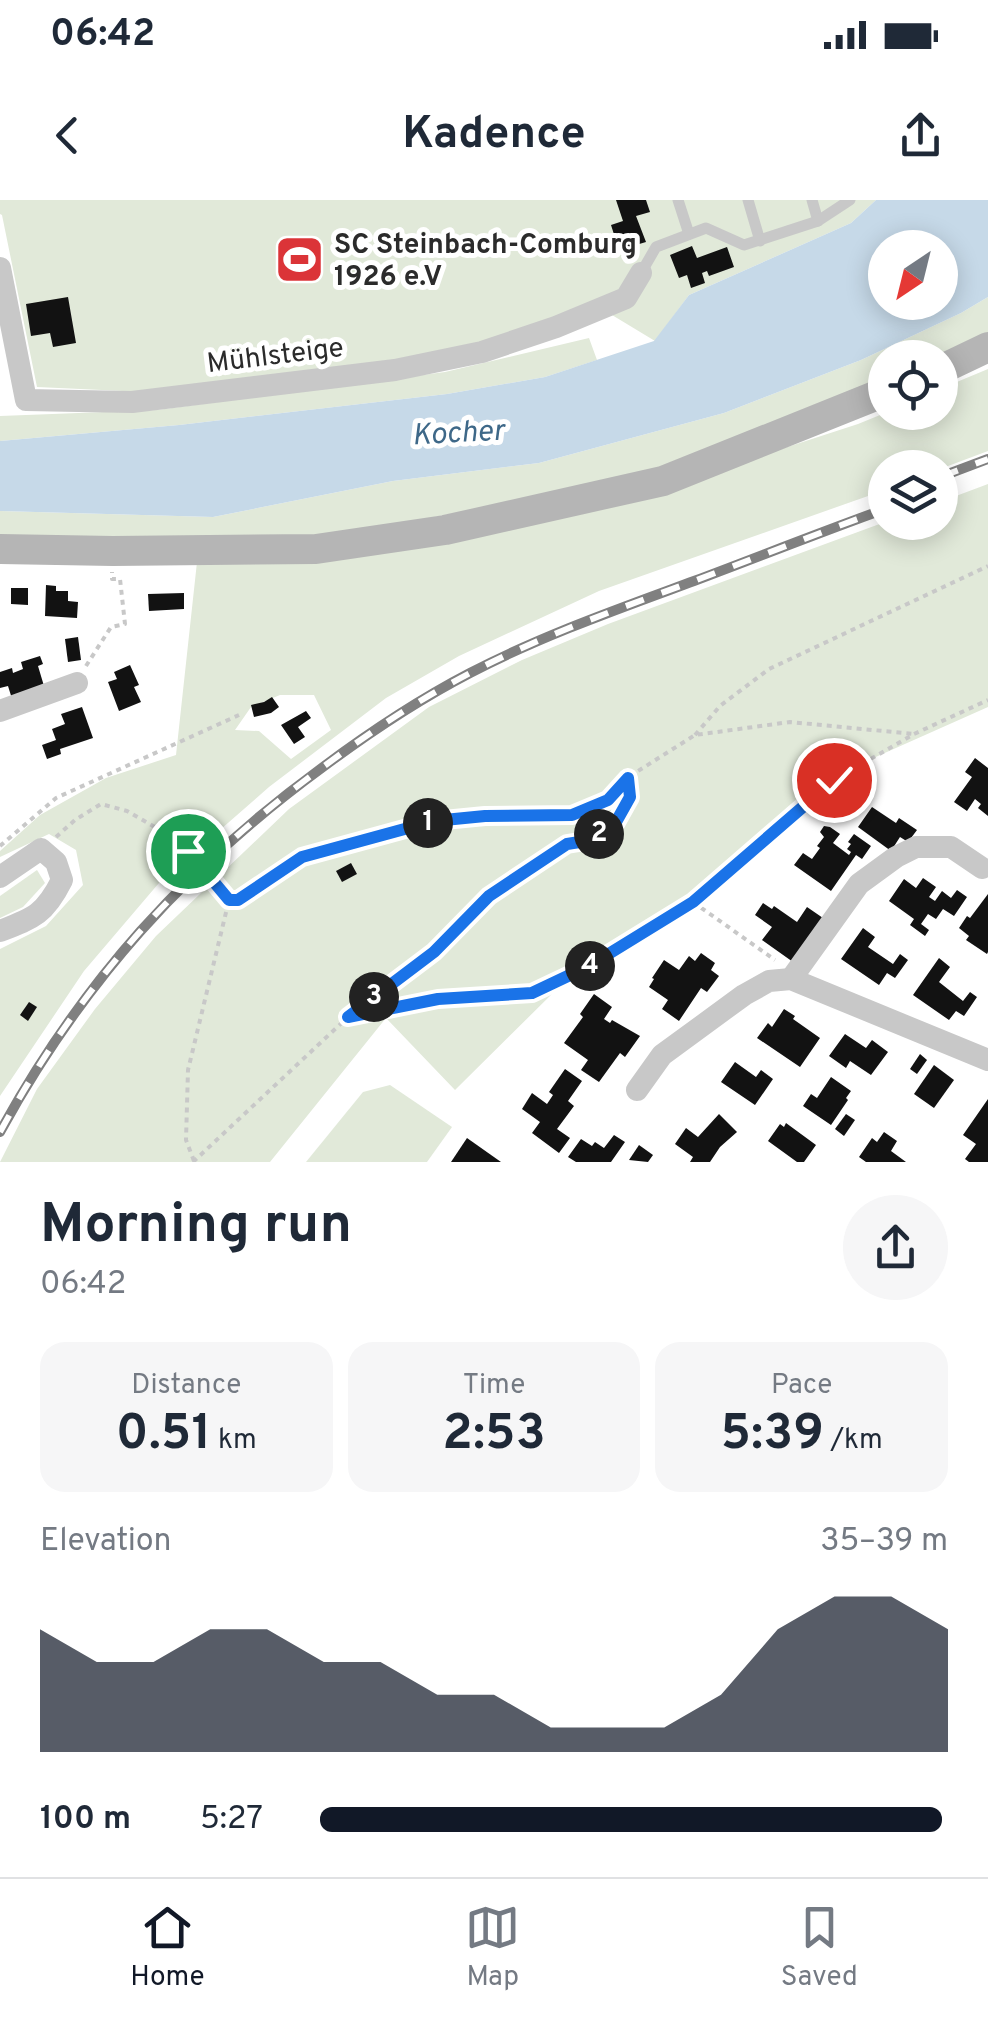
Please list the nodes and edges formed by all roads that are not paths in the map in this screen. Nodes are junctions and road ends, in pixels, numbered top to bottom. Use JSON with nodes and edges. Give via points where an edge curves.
{"nodes":[{"id":1,"x":678,"y":200,"type":"edge"},
{"id":2,"x":748,"y":200,"type":"edge"},
{"id":3,"x":812,"y":200,"type":"edge"},
{"id":4,"x":850,"y":200,"type":"edge"},
{"id":5,"x":818,"y":221,"type":"junction"},
{"id":6,"x":689,"y":234,"type":"junction"},
{"id":7,"x":760,"y":242,"type":"junction"},
{"id":8,"x":0,"y":268,"type":"edge"},
{"id":9,"x":640,"y":273,"type":"joint"},
{"id":10,"x":988,"y":347,"type":"edge"},
{"id":11,"x":958,"y":361,"type":"edge"},
{"id":12,"x":868,"y":399,"type":"edge"},
{"id":13,"x":0,"y":549,"type":"edge"},
{"id":14,"x":77,"y":684,"type":"road end"},
{"id":15,"x":0,"y":711,"type":"edge"},
{"id":16,"x":982,"y":868,"type":"dead end"},
{"id":17,"x":0,"y":877,"type":"edge"},
{"id":18,"x":0,"y":931,"type":"edge"},
{"id":19,"x":790,"y":979,"type":"junction"},
{"id":20,"x":988,"y":1060,"type":"edge"},
{"id":21,"x":637,"y":1090,"type":"dead end"}],
"edges":[{"from":1,"to":6,"type":"lane"},
{"from":2,"to":7,"type":"lane"},
{"from":3,"to":5,"type":"lane"},
{"from":4,"to":5,"type":"lane"},
{"from":5,"to":7,"type":"lane"},
{"from":6,"to":7,"type":"lane","via":[[706,228],[744,244]]},
{"from":6,"to":9,"type":"lane","via":[[656,247]]},
{"from":8,"to":9,"type":"street","name":"Mühlsteige","via":[[26,400],[132,402],[395,370],[482,352],[626,298]]},
{"from":10,"to":11,"type":"street"},
{"from":12,"to":13,"type":"street","via":[[663,481],[445,530],[316,549]]},
{"from":14,"to":15,"type":"street"},
{"from":16,"to":19,"type":"street","via":[[951,847],[916,847],[896,857],[859,884]]},
{"from":17,"to":18,"type":"street","via":[[41,849],[56,862],[62,880],[36,917]]},
{"from":19,"to":20,"type":"street"},
{"from":19,"to":21,"type":"street","via":[[769,981],[744,995],[662,1055]]}]}
